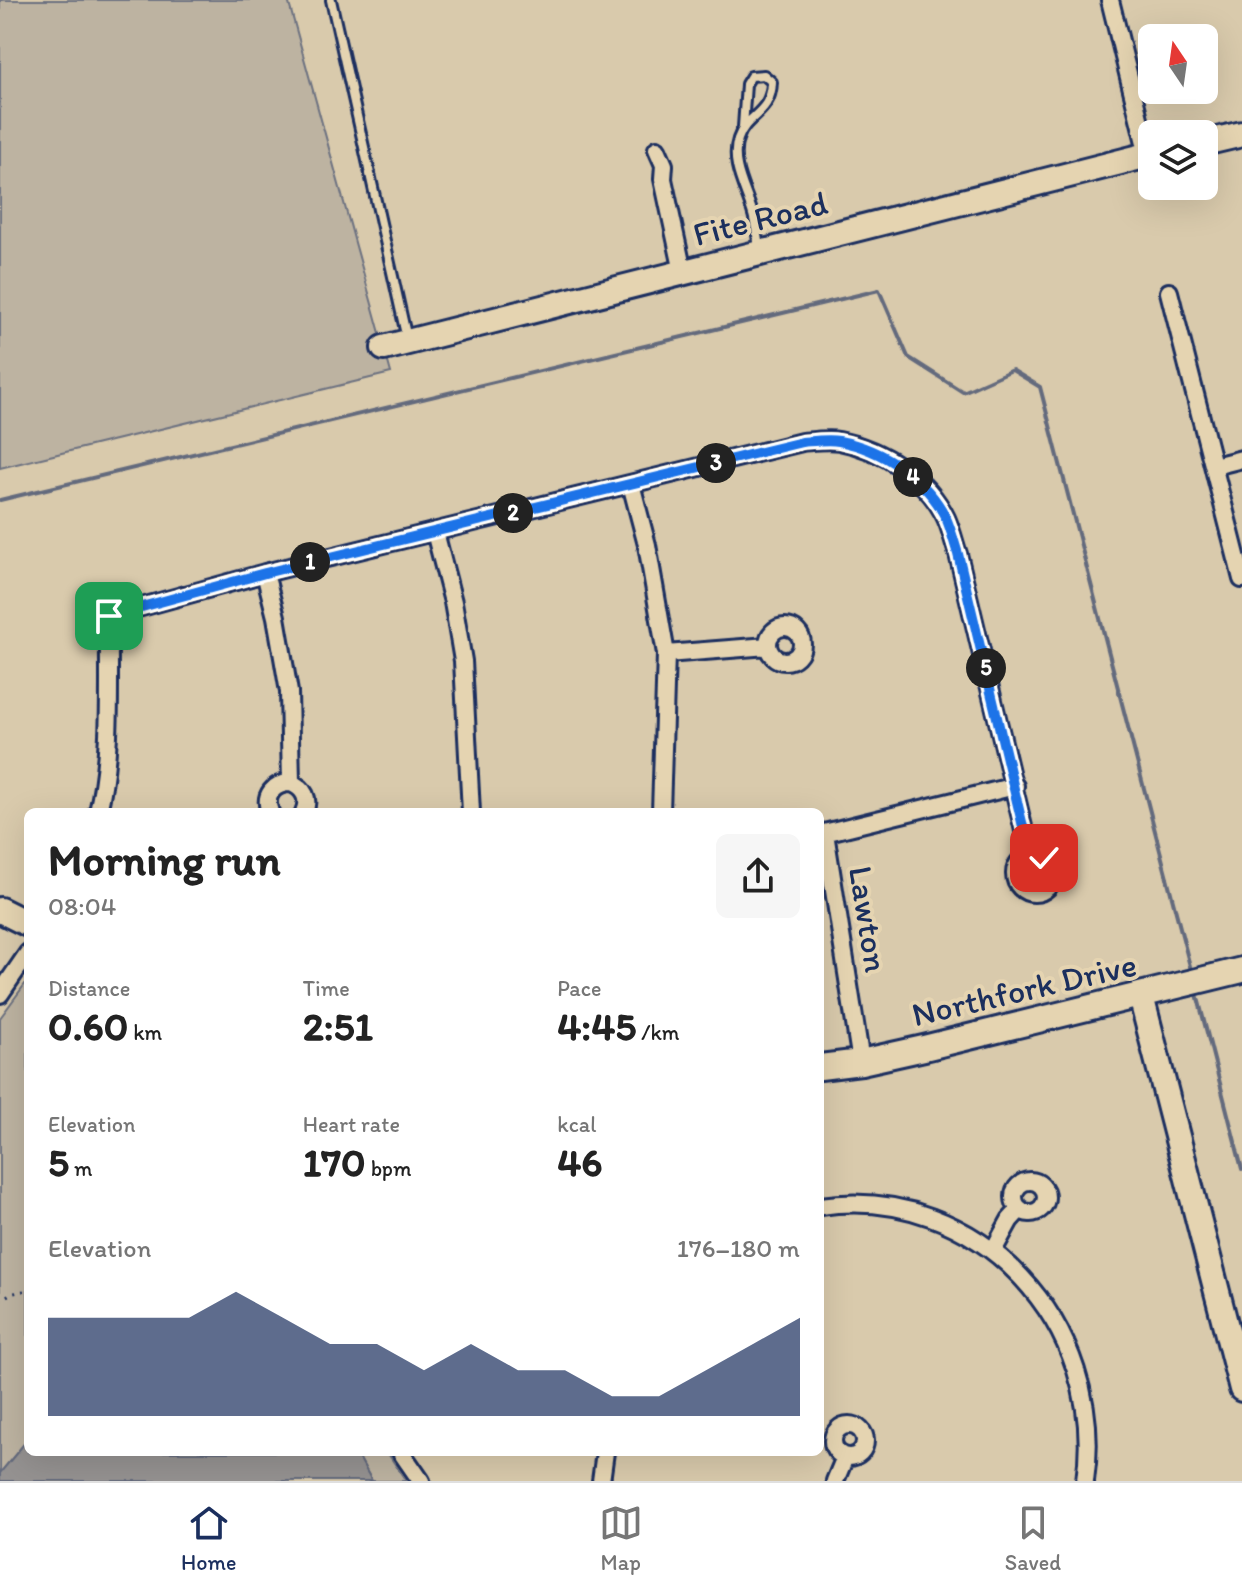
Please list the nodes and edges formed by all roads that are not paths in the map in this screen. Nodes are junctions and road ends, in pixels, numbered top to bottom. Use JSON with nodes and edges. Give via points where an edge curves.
{"nodes":[{"id":1,"x":331,"y":0,"type":"edge"},
{"id":2,"x":1110,"y":0,"type":"edge"},
{"id":3,"x":1141,"y":120,"type":"edge"},
{"id":4,"x":743,"y":127,"type":"junction"},
{"id":5,"x":1242,"y":134,"type":"edge"},
{"id":6,"x":1218,"y":140,"type":"edge"},
{"id":7,"x":657,"y":149,"type":"dead end"},
{"id":8,"x":1138,"y":157,"type":"edge"},
{"id":9,"x":760,"y":253,"type":"junction"},
{"id":10,"x":683,"y":272,"type":"junction"},
{"id":11,"x":1169,"y":292,"type":"dead end"},
{"id":12,"x":408,"y":342,"type":"junction"},
{"id":13,"x":384,"y":348,"type":"dead end"},
{"id":14,"x":1242,"y":459,"type":"edge"},
{"id":15,"x":1214,"y":466,"type":"junction"},
{"id":16,"x":631,"y":484,"type":"junction"},
{"id":17,"x":435,"y":532,"type":"junction"},
{"id":18,"x":265,"y":573,"type":"junction"},
{"id":19,"x":1242,"y":579,"type":"edge"},
{"id":20,"x":768,"y":646,"type":"dead end"},
{"id":21,"x":666,"y":654,"type":"junction"},
{"id":22,"x":291,"y":783,"type":"junction"},
{"id":23,"x":1015,"y":786,"type":"junction"},
{"id":24,"x":99,"y":808,"type":"edge"},
{"id":25,"x":269,"y":808,"type":"edge"},
{"id":26,"x":305,"y":808,"type":"edge"},
{"id":27,"x":471,"y":808,"type":"edge"},
{"id":28,"x":661,"y":808,"type":"edge"},
{"id":29,"x":824,"y":833,"type":"edge"},
{"id":30,"x":824,"y":839,"type":"edge"},
{"id":31,"x":1030,"y":856,"type":"dead end"},
{"id":32,"x":0,"y":910,"type":"edge"},
{"id":33,"x":24,"y":922,"type":"edge"},
{"id":34,"x":24,"y":959,"type":"edge"},
{"id":35,"x":1242,"y":970,"type":"edge"},
{"id":36,"x":0,"y":994,"type":"edge"},
{"id":37,"x":1141,"y":996,"type":"junction"},
{"id":38,"x":861,"y":1062,"type":"junction"},
{"id":39,"x":824,"y":1067,"type":"edge"},
{"id":40,"x":824,"y":1206,"type":"edge"},
{"id":41,"x":1020,"y":1209,"type":"dead end"},
{"id":42,"x":993,"y":1251,"type":"junction"},
{"id":43,"x":1242,"y":1389,"type":"edge"},
{"id":44,"x":404,"y":1456,"type":"edge"},
{"id":45,"x":604,"y":1456,"type":"edge"},
{"id":46,"x":845,"y":1457,"type":"dead end"},
{"id":47,"x":421,"y":1481,"type":"edge"},
{"id":48,"x":601,"y":1481,"type":"edge"},
{"id":49,"x":835,"y":1481,"type":"edge"},
{"id":50,"x":1085,"y":1481,"type":"edge"}],
"edges":[{"from":1,"to":12,"type":"lane"},
{"from":2,"to":3,"type":"street"},
{"from":4,"to":4,"type":"lane","via":[[765,108],[772,82],[764,75],[751,76],[746,84]]},
{"from":4,"to":9,"type":"lane","via":[[736,165]]},
{"from":5,"to":6,"type":"street"},
{"from":7,"to":10,"type":"street"},
{"from":8,"to":9,"type":"street","name":"Fite Road"},
{"from":9,"to":10,"type":"street","name":"Fite Road"},
{"from":10,"to":12,"type":"street","name":"Fite Road"},
{"from":11,"to":15,"type":"street"},
{"from":12,"to":13,"type":"street","name":"Fite Road"},
{"from":14,"to":15,"type":"street"},
{"from":15,"to":19,"type":"street"},
{"from":16,"to":17,"type":"street"},
{"from":16,"to":21,"type":"street"},
{"from":16,"to":23,"type":"street","via":[[802,442],[838,441],[904,469],[929,492],[946,518]]},
{"from":17,"to":18,"type":"street"},
{"from":17,"to":27,"type":"street","via":[[463,661]]},
{"from":18,"to":22,"type":"street","via":[[289,692]]},
{"from":18,"to":24,"type":"street","via":[[109,616],[108,732]]},
{"from":20,"to":21,"type":"street"},
{"from":21,"to":28,"type":"street"},
{"from":22,"to":25,"type":"street","via":[[270,792]]},
{"from":22,"to":26,"type":"street","via":[[307,799]]},
{"from":23,"to":29,"type":"street"},
{"from":23,"to":31,"type":"street"},
{"from":30,"to":38,"type":"street","name":"Lawton"},
{"from":32,"to":33,"type":"street"},
{"from":34,"to":36,"type":"street"},
{"from":35,"to":37,"type":"street","name":"Northfork Drive"},
{"from":37,"to":38,"type":"street","name":"Northfork Drive"},
{"from":37,"to":43,"type":"street"},
{"from":38,"to":39,"type":"street","name":"Northfork Drive"},
{"from":40,"to":42,"type":"street","via":[[864,1204],[911,1211],[962,1231]]},
{"from":41,"to":42,"type":"street"},
{"from":42,"to":50,"type":"street","via":[[1039,1296],[1069,1350],[1088,1424]]},
{"from":44,"to":47,"type":"street"},
{"from":45,"to":48,"type":"street"},
{"from":46,"to":49,"type":"street"}]}
